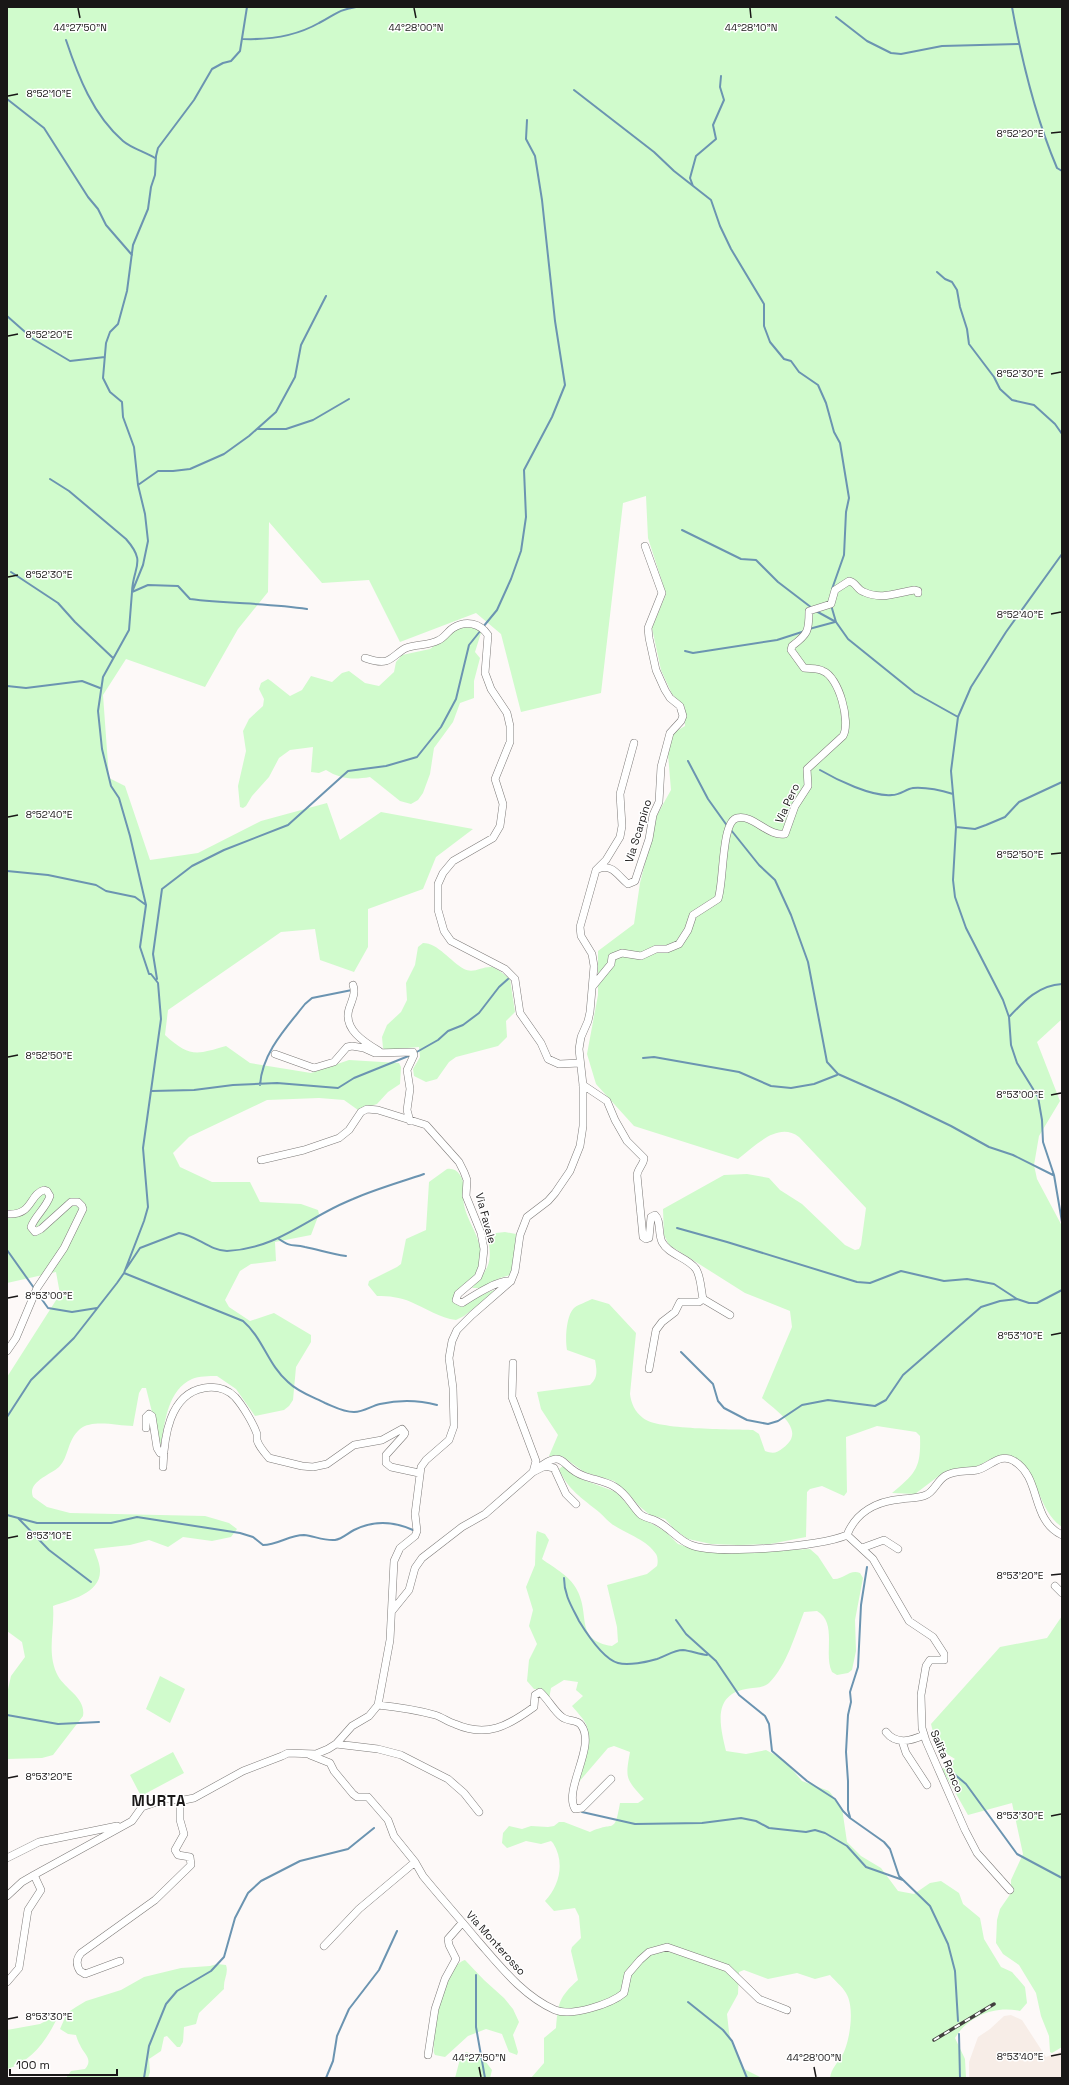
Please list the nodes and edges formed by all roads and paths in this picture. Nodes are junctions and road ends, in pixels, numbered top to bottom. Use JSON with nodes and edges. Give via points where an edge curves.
{"nodes":[{"id":1,"x":645,"y":546,"type":"dead end"},
{"id":2,"x":918,"y":593,"type":"dead end"},
{"id":3,"x":364,"y":658,"type":"dead end"},
{"id":4,"x":634,"y":744,"type":"dead end"},
{"id":5,"x":596,"y":870,"type":"junction"},
{"id":6,"x":353,"y":985,"type":"dead end"},
{"id":7,"x":592,"y":986,"type":"junction"},
{"id":8,"x":381,"y":1053,"type":"junction"},
{"id":9,"x":276,"y":1054,"type":"dead end"},
{"id":10,"x":580,"y":1063,"type":"junction"},
{"id":11,"x":582,"y":1085,"type":"junction"},
{"id":12,"x":410,"y":1121,"type":"junction"},
{"id":13,"x":261,"y":1160,"type":"dead end"},
{"id":14,"x":7,"y":1214,"type":"edge"},
{"id":15,"x":511,"y":1281,"type":"junction"},
{"id":16,"x":703,"y":1299,"type":"junction"},
{"id":17,"x":730,"y":1315,"type":"dead end"},
{"id":18,"x":7,"y":1351,"type":"edge"},
{"id":19,"x":513,"y":1363,"type":"dead end"},
{"id":20,"x":650,"y":1369,"type":"dead end"},
{"id":21,"x":146,"y":1428,"type":"dead end"},
{"id":22,"x":164,"y":1452,"type":"junction"},
{"id":23,"x":163,"y":1467,"type":"dead end"},
{"id":24,"x":533,"y":1472,"type":"junction"},
{"id":25,"x":419,"y":1473,"type":"junction"},
{"id":26,"x":576,"y":1504,"type":"dead end"},
{"id":27,"x":1062,"y":1535,"type":"edge"},
{"id":28,"x":847,"y":1536,"type":"junction"},
{"id":29,"x":862,"y":1548,"type":"junction"},
{"id":30,"x":898,"y":1549,"type":"dead end"},
{"id":31,"x":1055,"y":1586,"type":"dead end"},
{"id":32,"x":1062,"y":1593,"type":"edge"},
{"id":33,"x":392,"y":1611,"type":"junction"},
{"id":34,"x":378,"y":1705,"type":"junction"},
{"id":35,"x":886,"y":1732,"type":"dead end"},
{"id":36,"x":924,"y":1735,"type":"junction"},
{"id":37,"x":902,"y":1741,"type":"junction"},
{"id":38,"x":336,"y":1744,"type":"junction"},
{"id":39,"x":308,"y":1755,"type":"junction"},
{"id":40,"x":611,"y":1779,"type":"dead end"},
{"id":41,"x":927,"y":1785,"type":"dead end"},
{"id":42,"x":179,"y":1802,"type":"junction"},
{"id":43,"x":479,"y":1812,"type":"dead end"},
{"id":44,"x":124,"y":1824,"type":"junction"},
{"id":45,"x":7,"y":1858,"type":"edge"},
{"id":46,"x":414,"y":1862,"type":"junction"},
{"id":47,"x":34,"y":1875,"type":"junction"},
{"id":48,"x":1010,"y":1890,"type":"dead end"},
{"id":49,"x":7,"y":1896,"type":"edge"},
{"id":50,"x":462,"y":1923,"type":"junction"},
{"id":51,"x":324,"y":1946,"type":"dead end"},
{"id":52,"x":120,"y":1961,"type":"dead end"},
{"id":53,"x":7,"y":1982,"type":"edge"},
{"id":54,"x":787,"y":2010,"type":"dead end"},
{"id":55,"x":428,"y":2055,"type":"dead end"}],
"edges":[{"from":1,"to":5,"type":"street","name":"Via Scarpino","via":[[662,593],[648,628],[656,670],[670,698],[680,706],[683,716],[670,733],[661,767],[659,802],[635,881],[628,884],[611,868],[602,867]]},
{"from":2,"to":7,"type":"street","name":"Via Pero","via":[[914,590],[881,597],[864,593],[853,581],[849,581],[835,590],[831,604],[809,611],[808,632],[792,646],[791,650],[804,668],[823,670],[832,676],[846,713],[846,730],[843,736],[808,769],[808,786],[795,806],[785,834],[773,832],[747,819],[737,817],[732,820],[728,828],[718,899],[693,915],[688,930],[679,944],[641,956],[622,953],[612,957],[611,964]]},
{"from":3,"to":10,"type":"street","via":[[378,662],[387,661],[407,648],[428,645],[440,640],[453,628],[464,624],[473,623],[483,628],[488,635],[485,673],[491,689],[507,713],[510,726],[510,742],[495,779],[503,804],[500,826],[493,838],[453,861],[443,873],[438,884],[438,910],[444,931],[451,941],[505,969],[515,979],[520,1013],[541,1043],[548,1059],[559,1064]]},
{"from":4,"to":5,"type":"street","via":[[620,794],[620,837],[606,860]]},
{"from":5,"to":7,"type":"street","via":[[580,932],[593,960]]},
{"from":6,"to":8,"type":"street","via":[[349,1024],[358,1035]]},
{"from":7,"to":10,"type":"street","via":[[588,1021],[580,1042]]},
{"from":8,"to":9,"type":"street","via":[[347,1047],[334,1062],[314,1068]]},
{"from":8,"to":12,"type":"street","via":[[413,1052],[407,1070],[410,1089],[407,1110]]},
{"from":10,"to":11,"type":"street"},
{"from":11,"to":15,"type":"street","via":[[583,1126],[576,1159],[548,1201],[527,1217],[520,1235],[515,1271]]},
{"from":11,"to":16,"type":"street","via":[[607,1101],[627,1141],[644,1158],[637,1176],[643,1237],[649,1238],[651,1217],[655,1215],[658,1218],[658,1230],[663,1244],[696,1269]]},
{"from":12,"to":13,"type":"street","name":"Via Favale","via":[[367,1109],[361,1112],[349,1130],[339,1138],[298,1152]]},
{"from":12,"to":15,"type":"street","name":"Via Favale","via":[[426,1125],[459,1162],[467,1180],[466,1196],[481,1233],[484,1249],[482,1267],[478,1277],[458,1294],[456,1300],[462,1303],[493,1286],[507,1280]]},
{"from":14,"to":18,"type":"street","via":[[17,1214],[26,1209],[38,1193],[44,1190],[50,1196],[32,1223],[31,1227],[35,1232],[71,1202],[78,1202],[83,1209],[64,1248],[37,1288],[16,1338]]},
{"from":15,"to":25,"type":"street","via":[[454,1334],[449,1358],[454,1426],[449,1440],[426,1460]]},
{"from":16,"to":17,"type":"street"},
{"from":16,"to":20,"type":"street","via":[[699,1302],[678,1303],[675,1312],[658,1326],[652,1346]]},
{"from":19,"to":24,"type":"street","via":[[512,1397],[536,1461]]},
{"from":21,"to":22,"type":"street","via":[[146,1417],[150,1414],[157,1448],[160,1453]]},
{"from":22,"to":23,"type":"street"},
{"from":22,"to":25,"type":"street","via":[[170,1424],[179,1402],[192,1391],[213,1387],[227,1391],[236,1398],[269,1458],[302,1466],[320,1465],[337,1458],[354,1446],[382,1440],[402,1429],[405,1433],[386,1455],[386,1463],[391,1467]]},
{"from":24,"to":26,"type":"street","via":[[544,1466],[554,1468],[566,1494]]},
{"from":24,"to":28,"type":"street","via":[[544,1463],[562,1460],[583,1476],[599,1479],[616,1488],[629,1498],[642,1515],[656,1521],[686,1543],[700,1548],[751,1550],[828,1541]]},
{"from":24,"to":33,"type":"street","via":[[485,1514],[462,1527],[422,1558],[415,1568],[409,1590]]},
{"from":25,"to":33,"type":"street","via":[[415,1514],[417,1532],[400,1548],[394,1561]]},
{"from":27,"to":28,"type":"street","via":[[1042,1516],[1035,1489],[1027,1474],[1016,1462],[1006,1458],[976,1470],[946,1475],[924,1496],[893,1500],[874,1506],[857,1518]]},
{"from":28,"to":29,"type":"street","name":"Salita Ronco"},
{"from":29,"to":30,"type":"street","via":[[884,1540]]},
{"from":29,"to":36,"type":"street","name":"Salita Ronco","via":[[873,1559],[909,1621],[933,1637],[944,1654],[944,1660],[930,1660],[926,1666],[921,1695]]},
{"from":31,"to":32,"type":"street"},
{"from":33,"to":34,"type":"street","via":[[390,1640]]},
{"from":34,"to":38,"type":"street","via":[[369,1716],[352,1726]]},
{"from":34,"to":40,"type":"street","via":[[436,1715],[464,1728],[499,1729],[534,1707],[536,1695],[540,1692],[562,1717],[576,1721],[584,1729],[584,1752],[575,1781],[575,1809],[582,1808]]},
{"from":35,"to":37,"type":"street","via":[[895,1740]]},
{"from":36,"to":37,"type":"street"},
{"from":36,"to":48,"type":"street","name":"Salita Ronco","via":[[977,1853]]},
{"from":37,"to":41,"type":"street","via":[[906,1753]]},
{"from":38,"to":39,"type":"street"},
{"from":38,"to":43,"type":"street","via":[[378,1748],[401,1755],[448,1779],[464,1793]]},
{"from":39,"to":42,"type":"street","via":[[288,1754],[243,1770],[194,1798]]},
{"from":39,"to":46,"type":"street","name":"Via Monterosso","via":[[330,1763],[352,1794],[357,1797],[368,1797],[388,1820],[394,1836]]},
{"from":42,"to":44,"type":"street","via":[[168,1798],[142,1807],[134,1819]]},
{"from":42,"to":52,"type":"street","via":[[184,1834],[175,1850],[178,1855],[190,1857],[192,1865],[155,1900],[78,1956],[77,1964],[80,1972],[85,1974]]},
{"from":44,"to":45,"type":"street","via":[[39,1842]]},
{"from":44,"to":47,"type":"street"},
{"from":46,"to":50,"type":"street","name":"Via Monterosso","via":[[422,1876]]},
{"from":46,"to":51,"type":"street","via":[[359,1909]]},
{"from":47,"to":49,"type":"street"},
{"from":47,"to":53,"type":"street","via":[[41,1890],[28,1910],[19,1968]]},
{"from":50,"to":54,"type":"street","name":"Via Monterosso","via":[[517,1984],[556,2011],[593,2008],[615,1999],[624,1993],[628,1974],[640,1960],[649,1952],[667,1948],[727,1968],[759,1999]]},
{"from":50,"to":55,"type":"street","via":[[448,1939],[456,1962],[445,1979],[435,2009]]}]}
